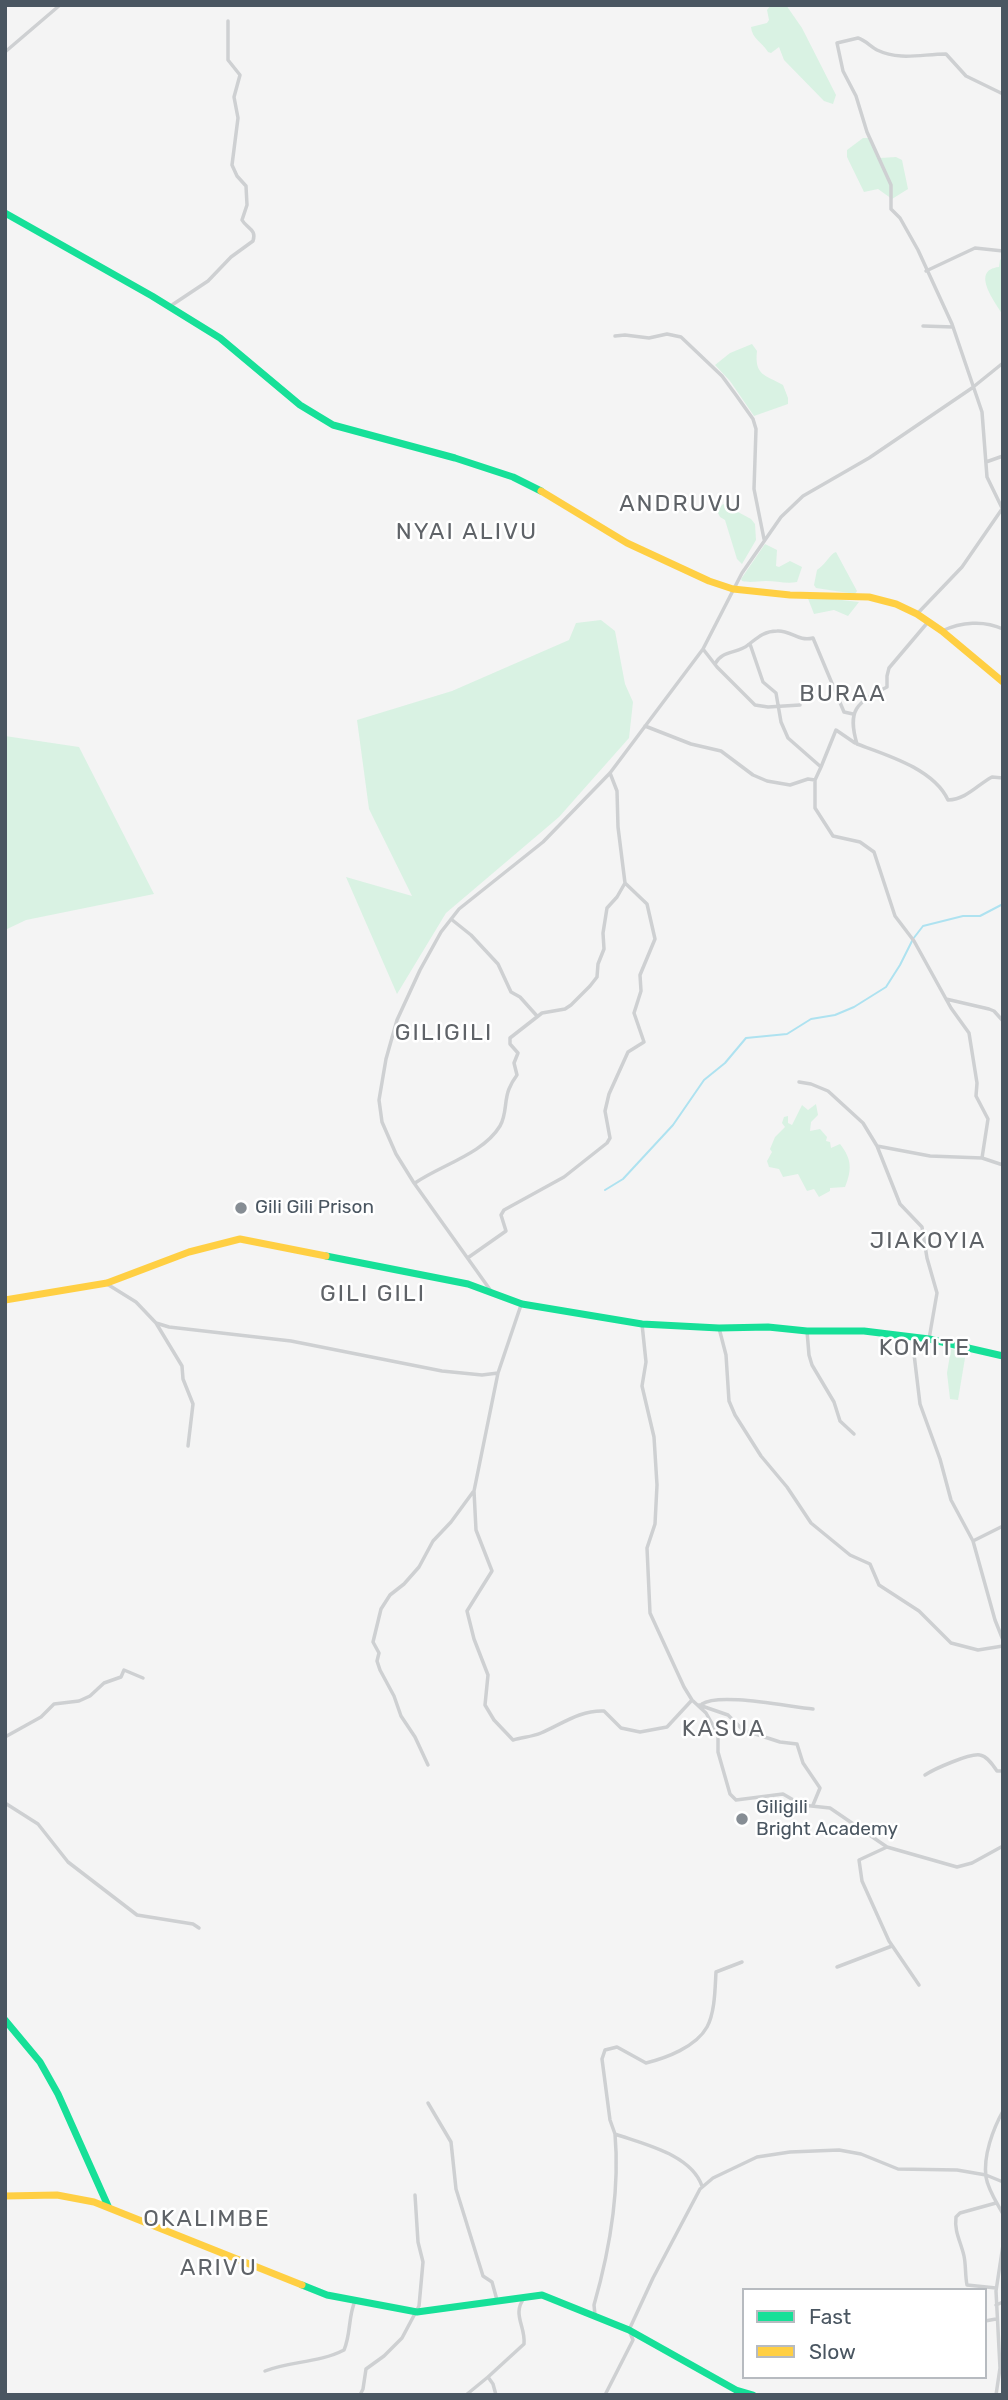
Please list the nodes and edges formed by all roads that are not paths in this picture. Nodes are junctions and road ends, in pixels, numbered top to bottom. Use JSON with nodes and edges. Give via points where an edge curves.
{"nodes":[{"id":1,"x":60,"y":5,"type":"edge"},
{"id":2,"x":228,"y":22,"type":"dead end"},
{"id":3,"x":5,"y":52,"type":"edge"},
{"id":4,"x":1003,"y":94,"type":"edge"},
{"id":5,"x":5,"y":213,"type":"edge"},
{"id":6,"x":1003,"y":251,"type":"edge"},
{"id":7,"x":926,"y":271,"type":"junction"},
{"id":8,"x":169,"y":307,"type":"junction"},
{"id":9,"x":923,"y":326,"type":"dead end"},
{"id":10,"x":954,"y":327,"type":"junction"},
{"id":11,"x":615,"y":336,"type":"dead end"},
{"id":12,"x":1003,"y":363,"type":"edge"},
{"id":13,"x":972,"y":388,"type":"junction"},
{"id":14,"x":1003,"y":456,"type":"edge"},
{"id":15,"x":986,"y":462,"type":"junction"},
{"id":16,"x":1002,"y":509,"type":"edge"},
{"id":17,"x":764,"y":539,"type":"junction"},
{"id":18,"x":733,"y":589,"type":"junction"},
{"id":19,"x":917,"y":614,"type":"junction"},
{"id":20,"x":928,"y":621,"type":"junction"},
{"id":21,"x":1003,"y":629,"type":"edge"},
{"id":22,"x":942,"y":631,"type":"junction"},
{"id":23,"x":750,"y":644,"type":"junction"},
{"id":24,"x":703,"y":649,"type":"junction"},
{"id":25,"x":715,"y":664,"type":"junction"},
{"id":26,"x":1003,"y":682,"type":"edge"},
{"id":27,"x":800,"y":705,"type":"dead end"},
{"id":28,"x":777,"y":706,"type":"junction"},
{"id":29,"x":853,"y":715,"type":"junction"},
{"id":30,"x":645,"y":726,"type":"junction"},
{"id":31,"x":857,"y":744,"type":"junction"},
{"id":32,"x":821,"y":767,"type":"junction"},
{"id":33,"x":610,"y":773,"type":"junction"},
{"id":34,"x":1003,"y":778,"type":"edge"},
{"id":35,"x":815,"y":780,"type":"junction"},
{"id":36,"x":625,"y":883,"type":"junction"},
{"id":37,"x":451,"y":919,"type":"junction"},
{"id":38,"x":946,"y":999,"type":"junction"},
{"id":39,"x":537,"y":1016,"type":"junction"},
{"id":40,"x":1003,"y":1021,"type":"edge"},
{"id":41,"x":799,"y":1083,"type":"dead end"},
{"id":42,"x":877,"y":1146,"type":"junction"},
{"id":43,"x":982,"y":1158,"type":"junction"},
{"id":44,"x":1003,"y":1165,"type":"edge"},
{"id":45,"x":414,"y":1183,"type":"junction"},
{"id":46,"x":469,"y":1257,"type":"junction"},
{"id":47,"x":105,"y":1283,"type":"junction"},
{"id":48,"x":491,"y":1291,"type":"junction"},
{"id":49,"x":5,"y":1300,"type":"edge"},
{"id":50,"x":522,"y":1304,"type":"junction"},
{"id":51,"x":156,"y":1323,"type":"junction"},
{"id":52,"x":642,"y":1324,"type":"junction"},
{"id":53,"x":719,"y":1328,"type":"junction"},
{"id":54,"x":807,"y":1331,"type":"junction"},
{"id":55,"x":917,"y":1338,"type":"junction"},
{"id":56,"x":929,"y":1339,"type":"junction"},
{"id":57,"x":1003,"y":1356,"type":"edge"},
{"id":58,"x":498,"y":1373,"type":"junction"},
{"id":59,"x":854,"y":1434,"type":"dead end"},
{"id":60,"x":188,"y":1446,"type":"dead end"},
{"id":61,"x":474,"y":1491,"type":"junction"},
{"id":62,"x":1003,"y":1526,"type":"edge"},
{"id":63,"x":973,"y":1541,"type":"junction"},
{"id":64,"x":1003,"y":1640,"type":"edge"},
{"id":65,"x":1003,"y":1646,"type":"edge"},
{"id":66,"x":143,"y":1678,"type":"dead end"},
{"id":67,"x":692,"y":1700,"type":"junction"},
{"id":68,"x":699,"y":1704,"type":"junction"},
{"id":69,"x":813,"y":1709,"type":"dead end"},
{"id":70,"x":5,"y":1737,"type":"edge"},
{"id":71,"x":428,"y":1765,"type":"dead end"},
{"id":72,"x":1003,"y":1771,"type":"edge"},
{"id":73,"x":925,"y":1775,"type":"dead end"},
{"id":74,"x":5,"y":1803,"type":"edge"},
{"id":75,"x":813,"y":1805,"type":"junction"},
{"id":76,"x":1003,"y":1846,"type":"edge"},
{"id":77,"x":887,"y":1847,"type":"junction"},
{"id":78,"x":199,"y":1928,"type":"dead end"},
{"id":79,"x":892,"y":1946,"type":"junction"},
{"id":80,"x":742,"y":1962,"type":"dead end"},
{"id":81,"x":837,"y":1966,"type":"dead end"},
{"id":82,"x":919,"y":1985,"type":"dead end"},
{"id":83,"x":5,"y":2020,"type":"edge"},
{"id":84,"x":428,"y":2103,"type":"dead end"},
{"id":85,"x":1003,"y":2111,"type":"edge"},
{"id":86,"x":615,"y":2134,"type":"junction"},
{"id":87,"x":986,"y":2175,"type":"junction"},
{"id":88,"x":1003,"y":2182,"type":"edge"},
{"id":89,"x":702,"y":2186,"type":"junction"},
{"id":90,"x":415,"y":2194,"type":"dead end"},
{"id":91,"x":5,"y":2196,"type":"edge"},
{"id":92,"x":996,"y":2203,"type":"junction"},
{"id":93,"x":108,"y":2206,"type":"junction"},
{"id":94,"x":1003,"y":2214,"type":"edge"},
{"id":95,"x":1003,"y":2245,"type":"edge"},
{"id":96,"x":996,"y":2288,"type":"junction"},
{"id":97,"x":526,"y":2296,"type":"junction"},
{"id":98,"x":497,"y":2300,"type":"junction"},
{"id":99,"x":355,"y":2301,"type":"junction"},
{"id":100,"x":1003,"y":2302,"type":"edge"},
{"id":101,"x":996,"y":2305,"type":"junction"},
{"id":102,"x":417,"y":2312,"type":"junction"},
{"id":103,"x":595,"y":2316,"type":"junction"},
{"id":104,"x":996,"y":2319,"type":"junction"},
{"id":105,"x":987,"y":2321,"type":"edge"},
{"id":106,"x":629,"y":2330,"type":"junction"},
{"id":107,"x":265,"y":2371,"type":"dead end"},
{"id":108,"x":488,"y":2377,"type":"junction"},
{"id":109,"x":360,"y":2395,"type":"edge"},
{"id":110,"x":466,"y":2395,"type":"edge"},
{"id":111,"x":496,"y":2395,"type":"edge"},
{"id":112,"x":605,"y":2395,"type":"edge"},
{"id":113,"x":753,"y":2395,"type":"edge"},
{"id":114,"x":996,"y":2395,"type":"edge"}],
"edges":[{"from":1,"to":3,"type":"street"},
{"from":2,"to":8,"type":"street","via":[[228,60],[240,75],[234,97],[239,118],[232,165],[246,186],[242,220],[254,237],[208,281]]},
{"from":4,"to":7,"type":"street","via":[[966,76],[947,54],[897,56],[858,37],[837,43],[890,183],[891,209]]},
{"from":5,"to":8,"type":"street"},
{"from":6,"to":7,"type":"street","via":[[975,248]]},
{"from":7,"to":10,"type":"street"},
{"from":8,"to":18,"type":"street","via":[[220,338],[327,422],[513,477],[627,543]]},
{"from":9,"to":10,"type":"street"},
{"from":10,"to":13,"type":"street"},
{"from":11,"to":17,"type":"street","via":[[681,337],[737,395],[756,429],[753,482]]},
{"from":12,"to":13,"type":"street"},
{"from":13,"to":15,"type":"street","via":[[984,419]]},
{"from":13,"to":17,"type":"street","via":[[803,496]]},
{"from":14,"to":15,"type":"street"},
{"from":15,"to":16,"type":"street","via":[[988,482]]},
{"from":16,"to":19,"type":"street","via":[[968,560]]},
{"from":17,"to":18,"type":"street"},
{"from":18,"to":19,"type":"street","via":[[869,597]]},
{"from":18,"to":24,"type":"street"},
{"from":19,"to":20,"type":"street"},
{"from":20,"to":22,"type":"street"},
{"from":20,"to":29,"type":"street","via":[[889,668],[887,687],[870,696]]},
{"from":21,"to":22,"type":"street","via":[[979,623]]},
{"from":22,"to":26,"type":"street"},
{"from":23,"to":25,"type":"street"},
{"from":23,"to":28,"type":"street"},
{"from":23,"to":29,"type":"street","via":[[758,636],[776,631],[815,639],[841,706]]},
{"from":24,"to":25,"type":"street"},
{"from":24,"to":30,"type":"street"},
{"from":25,"to":28,"type":"street","via":[[755,705]]},
{"from":27,"to":28,"type":"street"},
{"from":28,"to":32,"type":"street","via":[[792,743]]},
{"from":29,"to":31,"type":"street"},
{"from":30,"to":33,"type":"street"},
{"from":30,"to":35,"type":"street","via":[[721,751],[767,781],[790,786]]},
{"from":31,"to":32,"type":"street","via":[[836,730]]},
{"from":31,"to":34,"type":"street","via":[[932,778],[948,800],[971,793],[992,777]]},
{"from":32,"to":35,"type":"street"},
{"from":33,"to":36,"type":"street","via":[[617,792]]},
{"from":33,"to":37,"type":"street","via":[[543,842]]},
{"from":35,"to":38,"type":"street","via":[[815,808],[833,836],[860,842],[874,852],[895,916]]},
{"from":36,"to":39,"type":"street","via":[[607,908],[597,977],[571,1005]]},
{"from":36,"to":46,"type":"street","via":[[646,904],[655,939],[640,975],[635,1013],[643,1045],[628,1052],[605,1105],[610,1138],[564,1177],[504,1210],[506,1231]]},
{"from":37,"to":39,"type":"street","via":[[498,964],[513,995]]},
{"from":37,"to":45,"type":"street","via":[[397,1020],[379,1100],[387,1136]]},
{"from":38,"to":40,"type":"street","via":[[989,1009]]},
{"from":38,"to":43,"type":"street","via":[[969,1033],[976,1096],[988,1118]]},
{"from":39,"to":45,"type":"street","via":[[510,1038],[518,1054],[514,1063],[517,1074],[498,1129],[478,1147]]},
{"from":41,"to":42,"type":"street","via":[[816,1086],[838,1099],[868,1129]]},
{"from":42,"to":43,"type":"street","via":[[930,1156]]},
{"from":42,"to":56,"type":"street","via":[[900,1204],[925,1233],[925,1251],[937,1293]]},
{"from":43,"to":44,"type":"street"},
{"from":45,"to":46,"type":"street"},
{"from":46,"to":48,"type":"street"},
{"from":47,"to":48,"type":"street","via":[[207,1245],[240,1239]]},
{"from":47,"to":49,"type":"street"},
{"from":47,"to":51,"type":"street","via":[[136,1302]]},
{"from":48,"to":50,"type":"street"},
{"from":50,"to":52,"type":"street"},
{"from":50,"to":58,"type":"street"},
{"from":51,"to":58,"type":"street","via":[[291,1341],[442,1371]]},
{"from":51,"to":60,"type":"street","via":[[182,1366],[194,1406]]},
{"from":52,"to":53,"type":"street"},
{"from":52,"to":67,"type":"street","via":[[646,1362],[642,1387],[654,1437],[657,1485],[656,1524],[647,1548],[648,1603]]},
{"from":53,"to":54,"type":"street"},
{"from":53,"to":65,"type":"street","via":[[735,1415],[811,1523],[850,1555],[870,1564],[879,1585],[919,1611],[951,1643],[978,1650]]},
{"from":54,"to":55,"type":"street","via":[[864,1331]]},
{"from":54,"to":59,"type":"street","via":[[812,1365],[840,1421]]},
{"from":55,"to":56,"type":"street"},
{"from":55,"to":63,"type":"street","via":[[914,1354],[920,1404],[951,1500]]},
{"from":56,"to":57,"type":"street"},
{"from":58,"to":61,"type":"street"},
{"from":61,"to":67,"type":"street","via":[[476,1530],[492,1571],[468,1615],[488,1675],[485,1705],[513,1741],[592,1711],[604,1711],[621,1728],[637,1733],[667,1727]]},
{"from":61,"to":71,"type":"street","via":[[432,1541],[419,1567],[390,1595],[381,1609],[373,1642],[401,1716]]},
{"from":62,"to":63,"type":"street"},
{"from":63,"to":64,"type":"street"},
{"from":66,"to":70,"type":"street","via":[[124,1670],[121,1677],[104,1683],[90,1696],[54,1704],[41,1717]]},
{"from":67,"to":68,"type":"street"},
{"from":68,"to":69,"type":"street","via":[[733,1700]]},
{"from":68,"to":75,"type":"street","via":[[728,1715],[743,1730],[797,1744],[820,1788]]},
{"from":68,"to":75,"type":"street","via":[[718,1734],[718,1752],[733,1798],[780,1793],[802,1805]]},
{"from":72,"to":73,"type":"street","via":[[977,1755],[943,1764]]},
{"from":74,"to":78,"type":"street","via":[[38,1824],[68,1862],[137,1915]]},
{"from":75,"to":77,"type":"street","via":[[830,1808]]},
{"from":76,"to":77,"type":"street","via":[[962,1867]]},
{"from":77,"to":79,"type":"street","via":[[859,1863],[866,1891]]},
{"from":79,"to":81,"type":"street"},
{"from":79,"to":82,"type":"street"},
{"from":80,"to":86,"type":"street","via":[[716,1972],[705,2030],[684,2048],[646,2063],[617,2047],[605,2050],[604,2079]]},
{"from":83,"to":93,"type":"street","via":[[58,2094]]},
{"from":84,"to":98,"type":"street","via":[[450,2138],[463,2217]]},
{"from":85,"to":87,"type":"street","via":[[993,2130]]},
{"from":86,"to":89,"type":"street","via":[[673,2157],[694,2171]]},
{"from":86,"to":103,"type":"street","via":[[614,2206]]},
{"from":87,"to":88,"type":"street"},
{"from":87,"to":89,"type":"street","via":[[950,2169],[898,2169],[839,2150],[801,2151],[757,2157]]},
{"from":87,"to":92,"type":"street"},
{"from":89,"to":106,"type":"street"},
{"from":90,"to":102,"type":"street","via":[[423,2262]]},
{"from":91,"to":93,"type":"street","via":[[79,2196]]},
{"from":92,"to":94,"type":"street"},
{"from":92,"to":96,"type":"street","via":[[960,2213],[955,2221],[967,2285]]},
{"from":93,"to":99,"type":"street","via":[[321,2293]]},
{"from":95,"to":96,"type":"street"},
{"from":96,"to":101,"type":"street"},
{"from":97,"to":98,"type":"street"},
{"from":97,"to":103,"type":"street","via":[[543,2296]]},
{"from":97,"to":108,"type":"street","via":[[518,2317],[524,2344]]},
{"from":98,"to":102,"type":"street"},
{"from":99,"to":102,"type":"street"},
{"from":99,"to":107,"type":"street","via":[[344,2350]]},
{"from":100,"to":101,"type":"street"},
{"from":101,"to":104,"type":"street"},
{"from":102,"to":109,"type":"street","via":[[402,2338],[366,2369]]},
{"from":103,"to":106,"type":"street"},
{"from":104,"to":105,"type":"street"},
{"from":104,"to":114,"type":"street","via":[[1000,2368]]},
{"from":106,"to":112,"type":"street","via":[[633,2340]]},
{"from":106,"to":113,"type":"street"},
{"from":108,"to":110,"type":"street"},
{"from":108,"to":111,"type":"street"}]}
